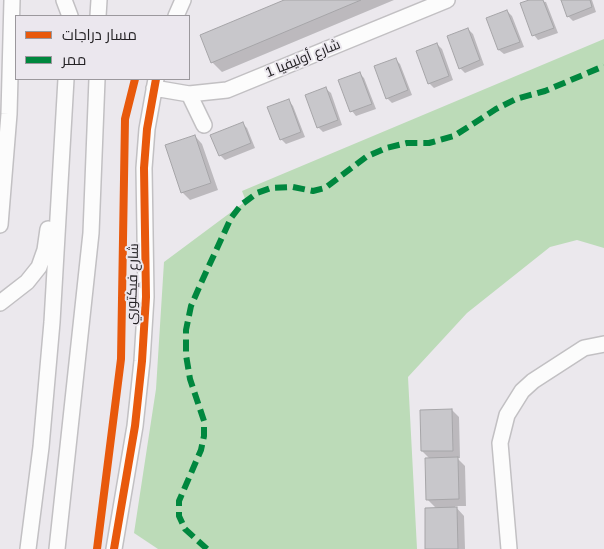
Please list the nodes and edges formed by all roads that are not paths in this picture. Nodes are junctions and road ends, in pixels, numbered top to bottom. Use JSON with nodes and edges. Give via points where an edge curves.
{"nodes":[{"id":1,"x":12,"y":0,"type":"edge"},
{"id":2,"x":64,"y":0,"type":"edge"},
{"id":3,"x":70,"y":0,"type":"edge"},
{"id":4,"x":99,"y":0,"type":"edge"},
{"id":5,"x":183,"y":0,"type":"edge"},
{"id":6,"x":447,"y":0,"type":"edge"},
{"id":7,"x":70,"y":15,"type":"edge"},
{"id":8,"x":70,"y":15,"type":"edge"},
{"id":9,"x":98,"y":15,"type":"edge"},
{"id":10,"x":176,"y":15,"type":"edge"},
{"id":11,"x":66,"y":80,"type":"edge"},
{"id":12,"x":97,"y":80,"type":"edge"},
{"id":13,"x":155,"y":83,"type":"edge"},
{"id":14,"x":190,"y":94,"type":"junction"},
{"id":15,"x":4,"y":118,"type":"edge"},
{"id":16,"x":204,"y":125,"type":"dead end"},
{"id":17,"x":3,"y":142,"type":"edge"},
{"id":18,"x":58,"y":196,"type":"junction"},
{"id":19,"x":0,"y":225,"type":"edge"},
{"id":20,"x":0,"y":303,"type":"edge"},
{"id":21,"x":604,"y":344,"type":"edge"},
{"id":22,"x":28,"y":549,"type":"edge"},
{"id":23,"x":57,"y":549,"type":"edge"},
{"id":24,"x":114,"y":549,"type":"edge"},
{"id":25,"x":509,"y":549,"type":"edge"}],
"edges":[{"from":1,"to":15,"type":"street"},
{"from":2,"to":7,"type":"street"},
{"from":3,"to":8,"type":"street"},
{"from":4,"to":9,"type":"street"},
{"from":5,"to":10,"type":"street"},
{"from":6,"to":14,"type":"street","name":"شارع أوليفيا 1","via":[[227,90]]},
{"from":11,"to":18,"type":"street"},
{"from":12,"to":23,"type":"street","via":[[91,233]]},
{"from":13,"to":14,"type":"street","name":"شارع أوليفيا 1"},
{"from":13,"to":24,"type":"street","name":"شارع فيكتوري","via":[[144,168],[146,260],[142,362],[135,426]]},
{"from":14,"to":16,"type":"street"},
{"from":15,"to":17,"type":"street"},
{"from":17,"to":19,"type":"street"},
{"from":18,"to":20,"type":"street","via":[[39,267],[27,282]]},
{"from":18,"to":22,"type":"street","via":[[52,322]]},
{"from":21,"to":25,"type":"street","via":[[584,348],[533,382],[522,391],[507,415],[500,443]]}]}
